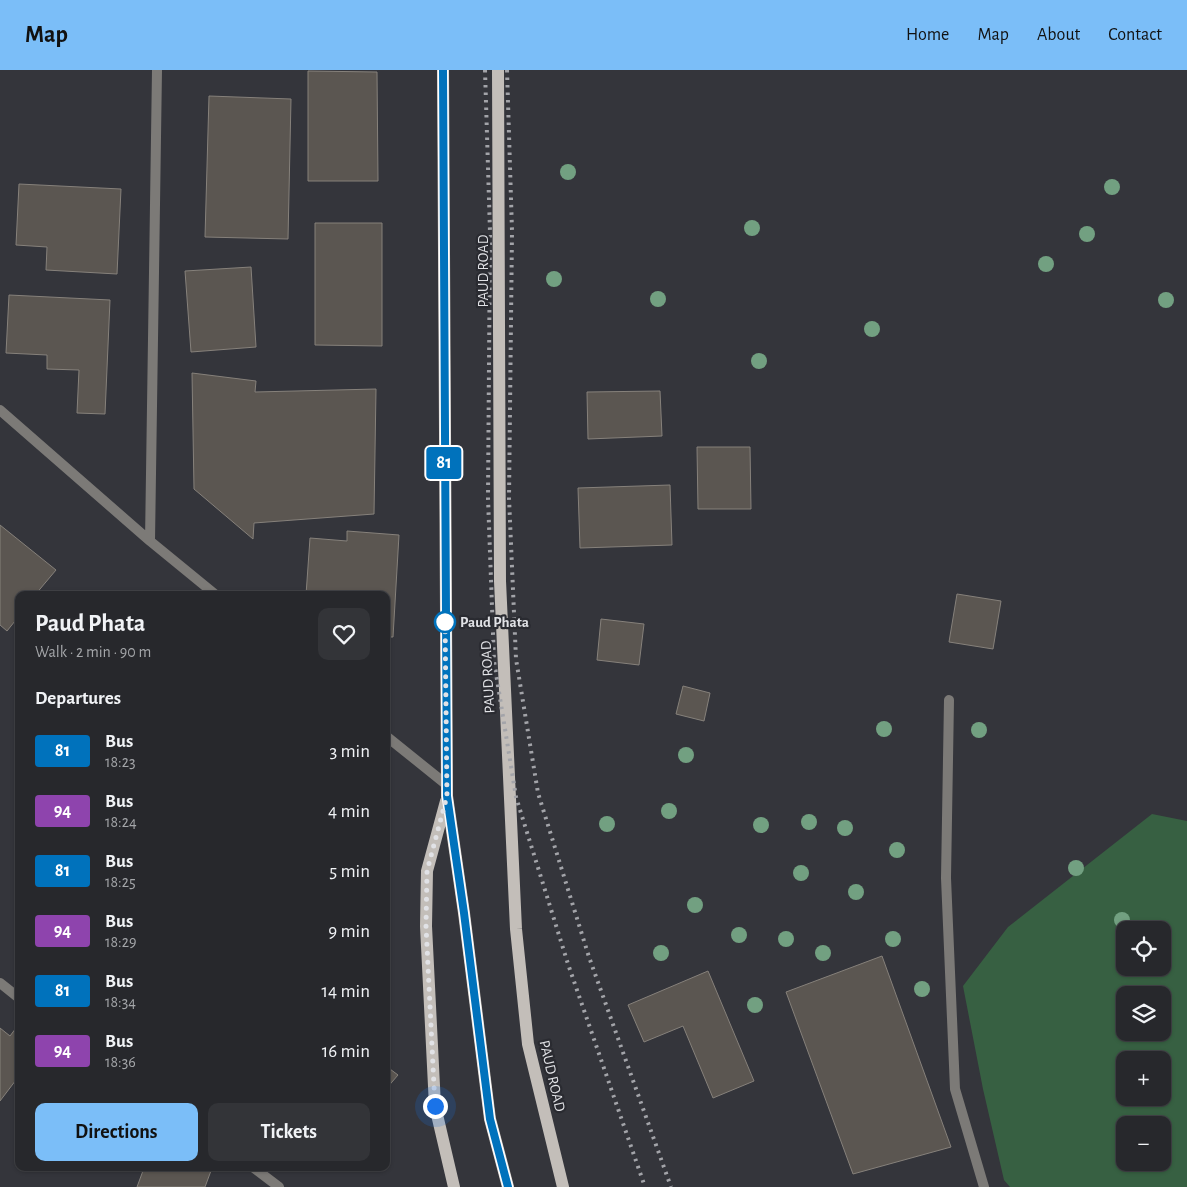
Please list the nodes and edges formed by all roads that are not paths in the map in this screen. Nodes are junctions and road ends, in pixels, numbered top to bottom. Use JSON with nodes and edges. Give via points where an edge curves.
{"nodes":[{"id":1,"x":157,"y":70,"type":"edge"},
{"id":2,"x":443,"y":70,"type":"edge"},
{"id":3,"x":498,"y":70,"type":"edge"},
{"id":4,"x":0,"y":410,"type":"edge"},
{"id":5,"x":150,"y":541,"type":"junction"},
{"id":6,"x":211,"y":591,"type":"edge"},
{"id":7,"x":949,"y":700,"type":"dead end"},
{"id":8,"x":390,"y":740,"type":"edge"},
{"id":9,"x":447,"y":791,"type":"junction"},
{"id":10,"x":0,"y":983,"type":"edge"},
{"id":11,"x":15,"y":995,"type":"edge"},
{"id":12,"x":258,"y":1171,"type":"edge"},
{"id":13,"x":279,"y":1187,"type":"edge"},
{"id":14,"x":454,"y":1187,"type":"edge"},
{"id":15,"x":508,"y":1187,"type":"edge"},
{"id":16,"x":563,"y":1187,"type":"edge"},
{"id":17,"x":984,"y":1187,"type":"edge"}],
"edges":[{"from":1,"to":5,"type":"street"},
{"from":2,"to":9,"type":"main road"},
{"from":3,"to":16,"type":"main road","name":"PAUD ROAD","via":[[500,581],[516,929],[528,1044]]},
{"from":4,"to":5,"type":"street"},
{"from":5,"to":6,"type":"street"},
{"from":7,"to":17,"type":"street","via":[[946,878],[955,1089]]},
{"from":8,"to":9,"type":"street"},
{"from":9,"to":14,"type":"main road","via":[[427,871],[426,926],[435,1106]]},
{"from":9,"to":15,"type":"main road","via":[[490,1119]]},
{"from":10,"to":11,"type":"street"},
{"from":12,"to":13,"type":"street"}]}
